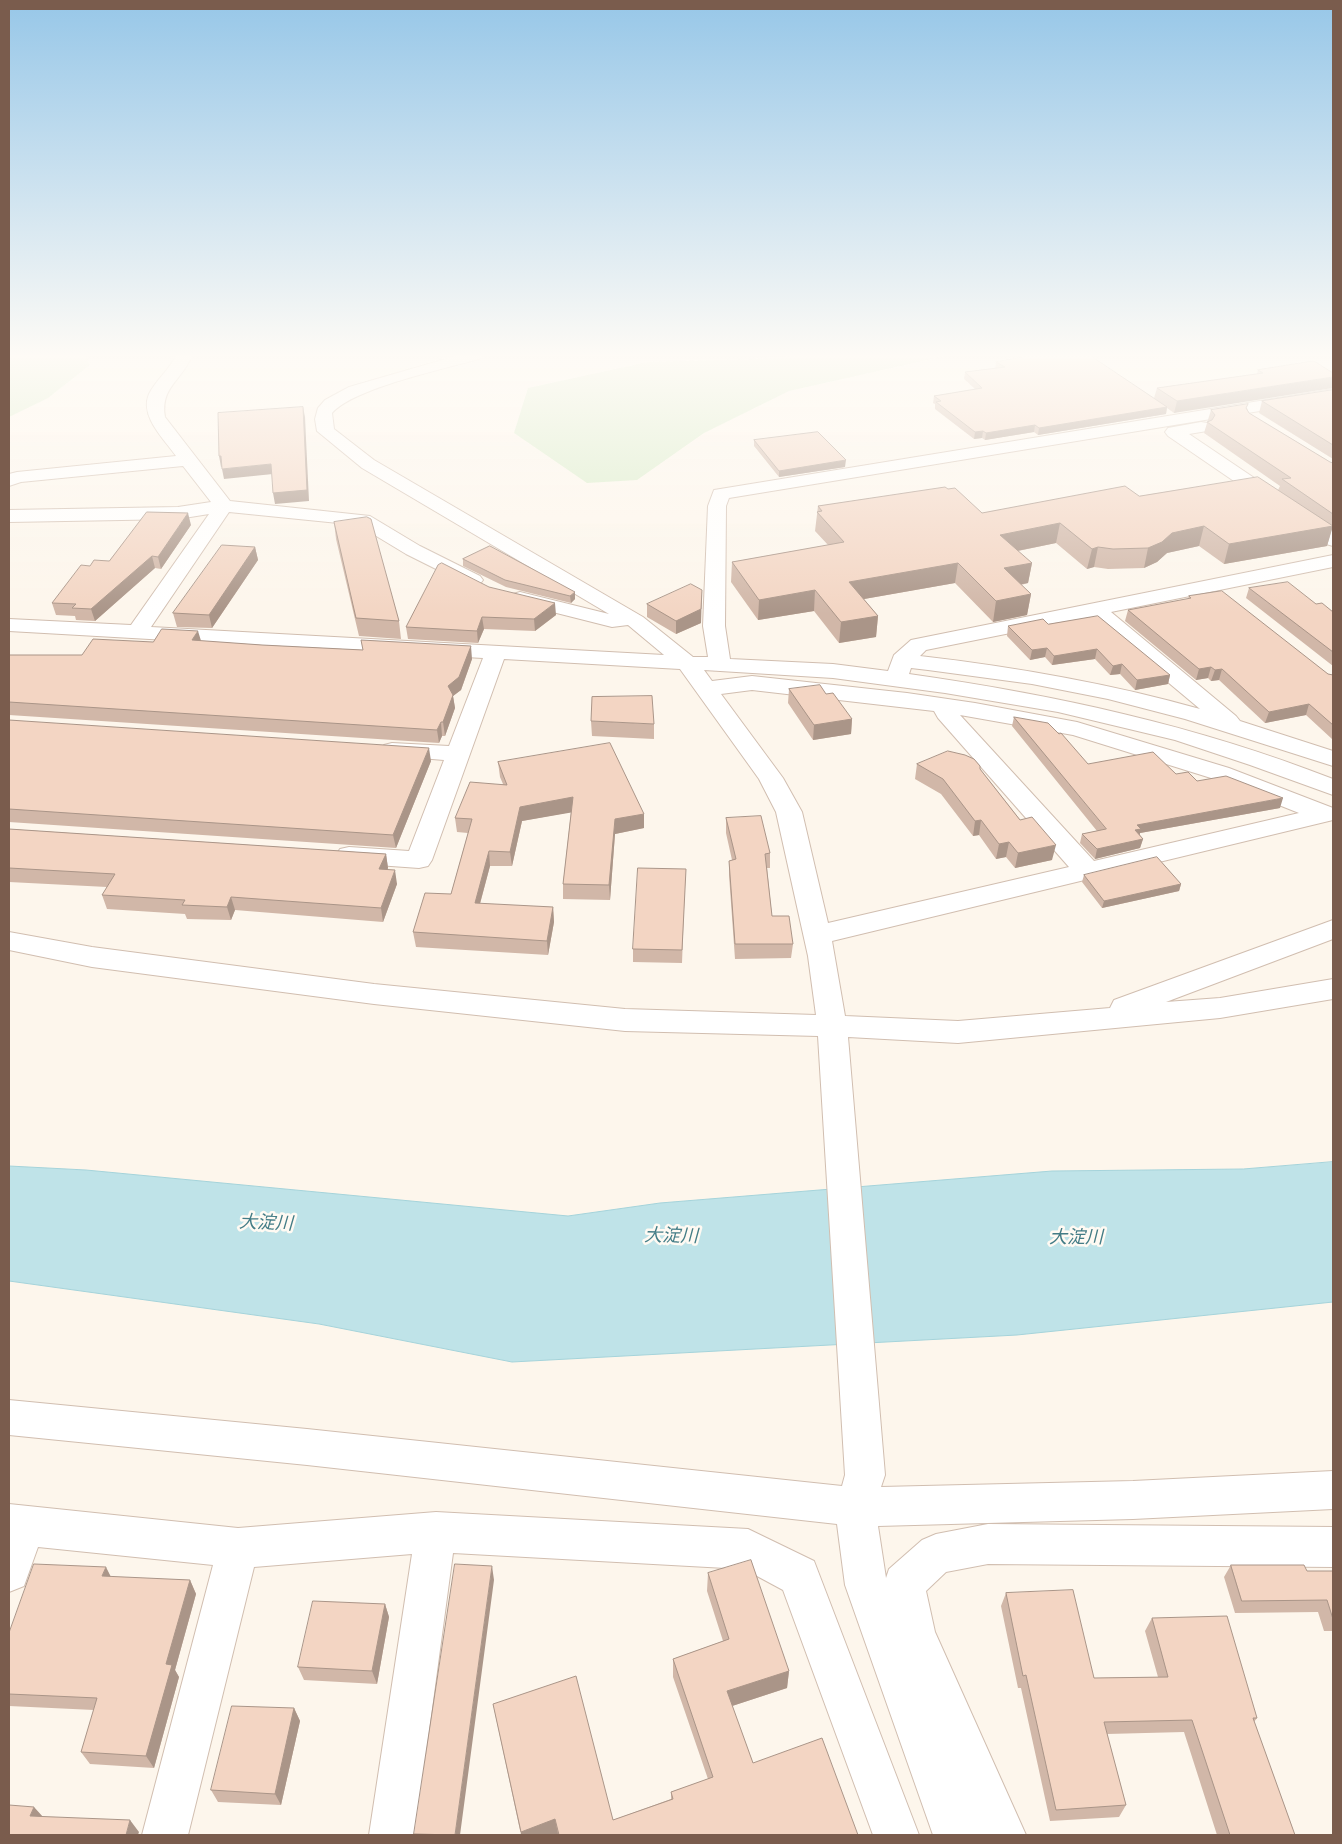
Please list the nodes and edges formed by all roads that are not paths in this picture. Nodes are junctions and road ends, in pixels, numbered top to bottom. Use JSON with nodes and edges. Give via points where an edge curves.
{"nodes":[{"id":1,"x":175,"y":442,"type":"edge"},
{"id":2,"x":340,"y":442,"type":"edge"},
{"id":3,"x":1070,"y":442,"type":"edge"},
{"id":4,"x":1189,"y":442,"type":"edge"},
{"id":5,"x":188,"y":460,"type":"junction"},
{"id":6,"x":9,"y":481,"type":"edge"},
{"id":7,"x":224,"y":506,"type":"junction"},
{"id":8,"x":9,"y":516,"type":"edge"},
{"id":9,"x":1333,"y":540,"type":"edge"},
{"id":10,"x":1333,"y":561,"type":"edge"},
{"id":11,"x":1212,"y":585,"type":"junction"},
{"id":12,"x":1235,"y":603,"type":"edge"},
{"id":13,"x":1095,"y":610,"type":"junction"},
{"id":14,"x":636,"y":621,"type":"junction"},
{"id":15,"x":9,"y":625,"type":"edge"},
{"id":16,"x":137,"y":632,"type":"junction"},
{"id":17,"x":496,"y":652,"type":"junction"},
{"id":18,"x":687,"y":663,"type":"junction"},
{"id":19,"x":720,"y":665,"type":"junction"},
{"id":20,"x":900,"y":669,"type":"junction"},
{"id":21,"x":706,"y":689,"type":"junction"},
{"id":22,"x":946,"y":706,"type":"junction"},
{"id":23,"x":1235,"y":727,"type":"junction"},
{"id":24,"x":370,"y":748,"type":"edge"},
{"id":25,"x":458,"y":754,"type":"junction"},
{"id":26,"x":1333,"y":759,"type":"edge"},
{"id":27,"x":1333,"y":788,"type":"edge"},
{"id":28,"x":1329,"y":816,"type":"edge"},
{"id":29,"x":331,"y":854,"type":"edge"},
{"id":30,"x":1088,"y":871,"type":"junction"},
{"id":31,"x":1333,"y":929,"type":"edge"},
{"id":32,"x":818,"y":935,"type":"junction"},
{"id":33,"x":9,"y":941,"type":"edge"},
{"id":34,"x":1333,"y":989,"type":"edge"},
{"id":35,"x":1082,"y":1022,"type":"junction"},
{"id":36,"x":832,"y":1026,"type":"junction"},
{"id":37,"x":9,"y":1418,"type":"edge"},
{"id":38,"x":1333,"y":1490,"type":"edge"},
{"id":39,"x":860,"y":1491,"type":"junction"},
{"id":40,"x":17,"y":1525,"type":"edge"},
{"id":41,"x":436,"y":1532,"type":"junction"},
{"id":42,"x":1333,"y":1546,"type":"edge"},
{"id":43,"x":238,"y":1548,"type":"junction"},
{"id":44,"x":9,"y":1571,"type":"edge"},
{"id":45,"x":165,"y":1835,"type":"edge"},
{"id":46,"x":392,"y":1835,"type":"edge"},
{"id":47,"x":896,"y":1835,"type":"edge"},
{"id":48,"x":956,"y":1835,"type":"edge"},
{"id":49,"x":1003,"y":1835,"type":"edge"}],
"edges":[{"from":1,"to":5,"type":"street"},
{"from":2,"to":14,"type":"street","via":[[368,464]]},
{"from":3,"to":19,"type":"street","via":[[721,494],[717,506],[714,626]]},
{"from":4,"to":9,"type":"street"},
{"from":5,"to":6,"type":"street","via":[[17,477]]},
{"from":5,"to":7,"type":"street"},
{"from":7,"to":8,"type":"street","via":[[178,513]]},
{"from":7,"to":14,"type":"street","via":[[363,520],[493,591],[612,621]]},
{"from":7,"to":16,"type":"street"},
{"from":10,"to":11,"type":"street"},
{"from":11,"to":12,"type":"street"},
{"from":11,"to":13,"type":"street"},
{"from":13,"to":20,"type":"street","via":[[919,646]]},
{"from":13,"to":23,"type":"street"},
{"from":14,"to":18,"type":"street"},
{"from":15,"to":16,"type":"street"},
{"from":16,"to":17,"type":"street"},
{"from":17,"to":18,"type":"street"},
{"from":17,"to":25,"type":"street"},
{"from":18,"to":19,"type":"street"},
{"from":18,"to":21,"type":"street"},
{"from":19,"to":20,"type":"street","via":[[833,671]]},
{"from":20,"to":23,"type":"street","via":[[976,669],[1108,692]]},
{"from":20,"to":27,"type":"street","via":[[1133,722],[1220,747]]},
{"from":21,"to":22,"type":"street","via":[[752,683]]},
{"from":21,"to":32,"type":"street","via":[[771,778],[789,812]]},
{"from":22,"to":28,"type":"street","via":[[1077,729],[1220,772]]},
{"from":22,"to":30,"type":"street","via":[[946,712]]},
{"from":23,"to":26,"type":"street"},
{"from":24,"to":25,"type":"street"},
{"from":25,"to":29,"type":"street","via":[[418,860]]},
{"from":28,"to":30,"type":"street"},
{"from":30,"to":32,"type":"street"},
{"from":31,"to":35,"type":"street"},
{"from":32,"to":36,"type":"street"},
{"from":33,"to":36,"type":"street","via":[[92,958],[374,994],[625,1020]]},
{"from":34,"to":35,"type":"street","via":[[1220,1008]]},
{"from":35,"to":36,"type":"street","via":[[958,1032]]},
{"from":36,"to":39,"type":"street"},
{"from":37,"to":39,"type":"street","via":[[307,1447]]},
{"from":38,"to":39,"type":"street","via":[[1133,1500]]},
{"from":39,"to":48,"type":"street","via":[[866,1585]]},
{"from":40,"to":43,"type":"street"},
{"from":40,"to":44,"type":"street"},
{"from":41,"to":43,"type":"street"},
{"from":41,"to":46,"type":"street"},
{"from":41,"to":47,"type":"street","via":[[748,1549],[799,1576]]},
{"from":42,"to":49,"type":"street","via":[[988,1544],[936,1554],[904,1584],[914,1634]]},
{"from":43,"to":45,"type":"street"}]}
